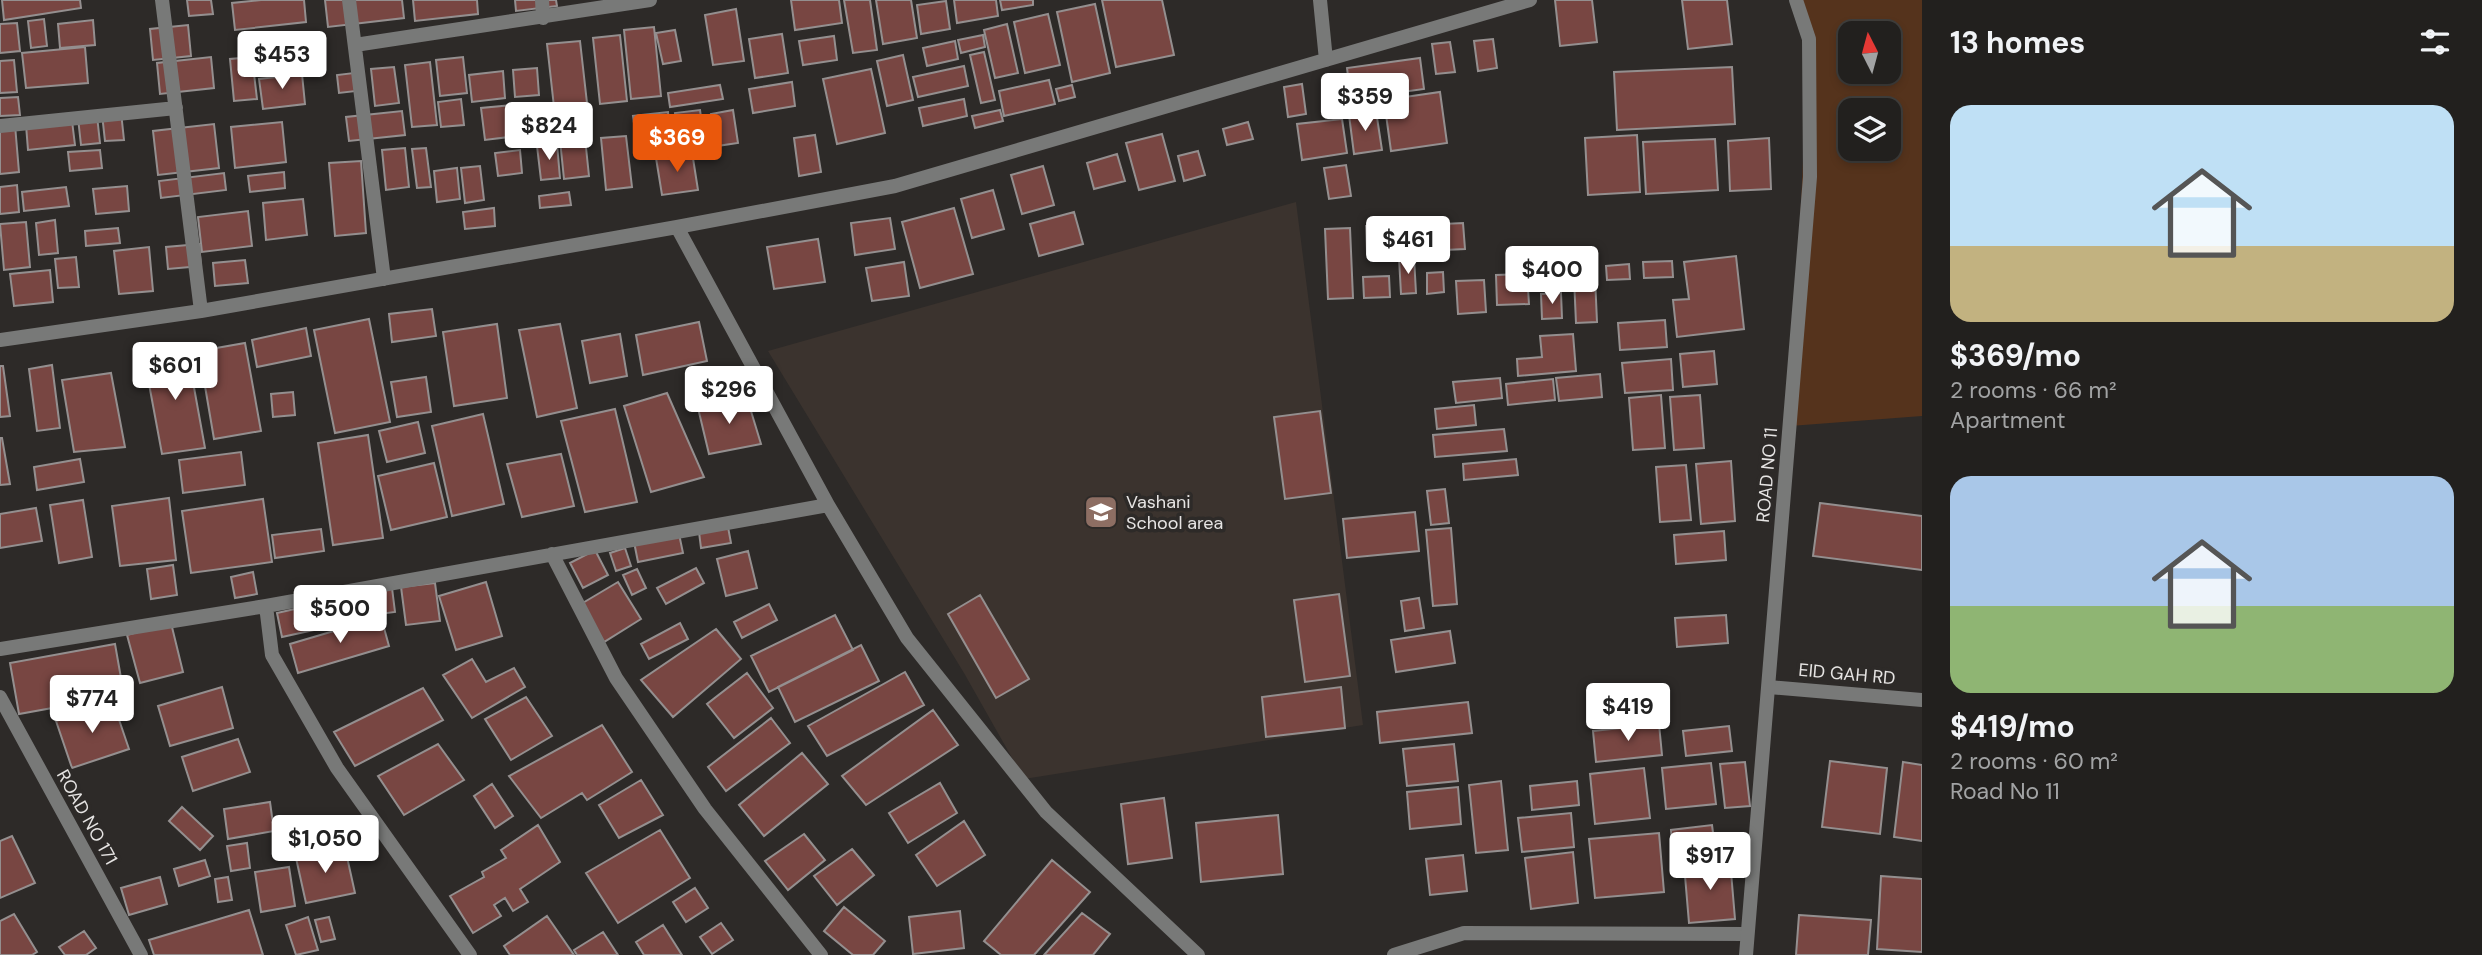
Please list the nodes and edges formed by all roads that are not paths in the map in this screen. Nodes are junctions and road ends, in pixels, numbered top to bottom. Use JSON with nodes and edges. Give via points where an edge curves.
{"nodes":[{"id":1,"x":162,"y":0,"type":"edge"},
{"id":2,"x":349,"y":0,"type":"edge"},
{"id":3,"x":541,"y":0,"type":"edge"},
{"id":4,"x":650,"y":0,"type":"edge"},
{"id":5,"x":1320,"y":0,"type":"edge"},
{"id":6,"x":1530,"y":0,"type":"edge"},
{"id":7,"x":1796,"y":0,"type":"edge"},
{"id":8,"x":543,"y":18,"type":"junction"},
{"id":9,"x":355,"y":46,"type":"junction"},
{"id":10,"x":1326,"y":60,"type":"junction"},
{"id":11,"x":176,"y":108,"type":"junction"},
{"id":12,"x":0,"y":126,"type":"edge"},
{"id":13,"x":677,"y":227,"type":"junction"},
{"id":14,"x":384,"y":279,"type":"junction"},
{"id":15,"x":201,"y":311,"type":"junction"},
{"id":16,"x":0,"y":340,"type":"edge"},
{"id":17,"x":828,"y":505,"type":"junction"},
{"id":18,"x":552,"y":554,"type":"junction"},
{"id":19,"x":266,"y":606,"type":"junction"},
{"id":20,"x":0,"y":649,"type":"edge"},
{"id":21,"x":1769,"y":687,"type":"junction"},
{"id":22,"x":0,"y":697,"type":"edge"},
{"id":23,"x":1922,"y":701,"type":"edge"},
{"id":24,"x":1748,"y":934,"type":"junction"},
{"id":25,"x":141,"y":955,"type":"edge"},
{"id":26,"x":470,"y":955,"type":"edge"},
{"id":27,"x":821,"y":955,"type":"edge"},
{"id":28,"x":1198,"y":955,"type":"edge"},
{"id":29,"x":1394,"y":955,"type":"edge"},
{"id":30,"x":1746,"y":955,"type":"edge"}],
"edges":[{"from":1,"to":11,"type":"street"},
{"from":2,"to":9,"type":"street"},
{"from":3,"to":8,"type":"street"},
{"from":4,"to":8,"type":"street"},
{"from":5,"to":10,"type":"street"},
{"from":6,"to":10,"type":"street"},
{"from":7,"to":21,"type":"street","name":"ROAD NO 11","via":[[1809,39],[1810,177]]},
{"from":8,"to":9,"type":"street"},
{"from":9,"to":14,"type":"street"},
{"from":10,"to":13,"type":"street","via":[[895,186]]},
{"from":11,"to":12,"type":"street"},
{"from":11,"to":15,"type":"street"},
{"from":13,"to":14,"type":"street"},
{"from":13,"to":17,"type":"street"},
{"from":14,"to":15,"type":"street"},
{"from":15,"to":16,"type":"street"},
{"from":17,"to":18,"type":"street"},
{"from":17,"to":28,"type":"street","via":[[907,638],[1046,812]]},
{"from":18,"to":19,"type":"street"},
{"from":18,"to":27,"type":"street","via":[[616,678],[705,809]]},
{"from":19,"to":20,"type":"street"},
{"from":19,"to":26,"type":"street","via":[[272,655],[331,756]]},
{"from":21,"to":23,"type":"street","name":"EID GAH RD"},
{"from":21,"to":24,"type":"street","name":"ROAD NO 11"},
{"from":22,"to":25,"type":"street","name":"ROAD NO 171"},
{"from":24,"to":29,"type":"street","via":[[1464,933]]},
{"from":24,"to":30,"type":"street","name":"ROAD NO 11"}]}
